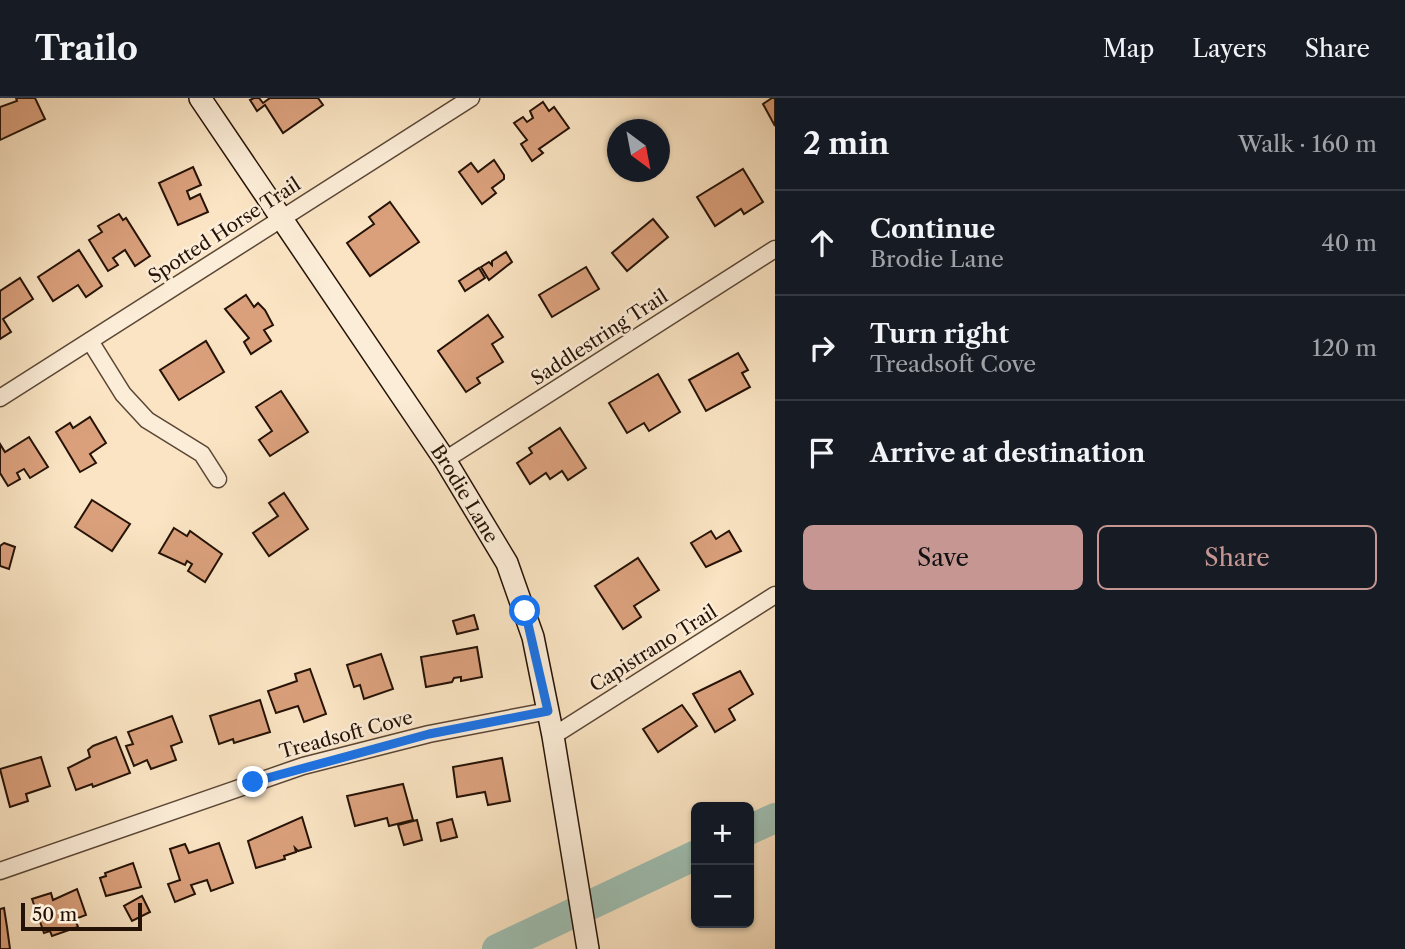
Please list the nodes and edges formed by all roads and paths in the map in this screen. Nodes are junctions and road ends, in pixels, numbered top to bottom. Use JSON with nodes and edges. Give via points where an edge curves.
{"nodes":[{"id":1,"x":200,"y":98,"type":"edge"},
{"id":2,"x":471,"y":98,"type":"edge"},
{"id":3,"x":281,"y":217,"type":"junction"},
{"id":4,"x":775,"y":249,"type":"edge"},
{"id":5,"x":90,"y":341,"type":"junction"},
{"id":6,"x":0,"y":398,"type":"edge"},
{"id":7,"x":445,"y":460,"type":"junction"},
{"id":8,"x":218,"y":479,"type":"dead end"},
{"id":9,"x":775,"y":595,"type":"edge"},
{"id":10,"x":548,"y":711,"type":"junction"},
{"id":11,"x":553,"y":736,"type":"junction"},
{"id":12,"x":0,"y":871,"type":"edge"},
{"id":13,"x":588,"y":947,"type":"edge"}],
"edges":[{"from":1,"to":3,"type":"main road","name":"Brodie Lane"},
{"from":2,"to":3,"type":"street","name":"Spotted Horse Trail"},
{"from":3,"to":5,"type":"street","name":"Spotted Horse Trail"},
{"from":3,"to":7,"type":"main road","name":"Brodie Lane"},
{"from":4,"to":7,"type":"street","name":"Saddlestring Trail"},
{"from":5,"to":6,"type":"street","name":"Spotted Horse Trail"},
{"from":5,"to":8,"type":"street","via":[[123,394],[147,420],[202,454]]},
{"from":7,"to":10,"type":"main road","name":"Brodie Lane","via":[[508,563],[533,637]]},
{"from":9,"to":11,"type":"street","name":"Capistrano Trail"},
{"from":10,"to":11,"type":"main road","name":"Brodie Lane"},
{"from":10,"to":12,"type":"street","name":"Treadsoft Cove","via":[[429,734],[303,766]]},
{"from":11,"to":13,"type":"main road","name":"Brodie Lane"}]}
